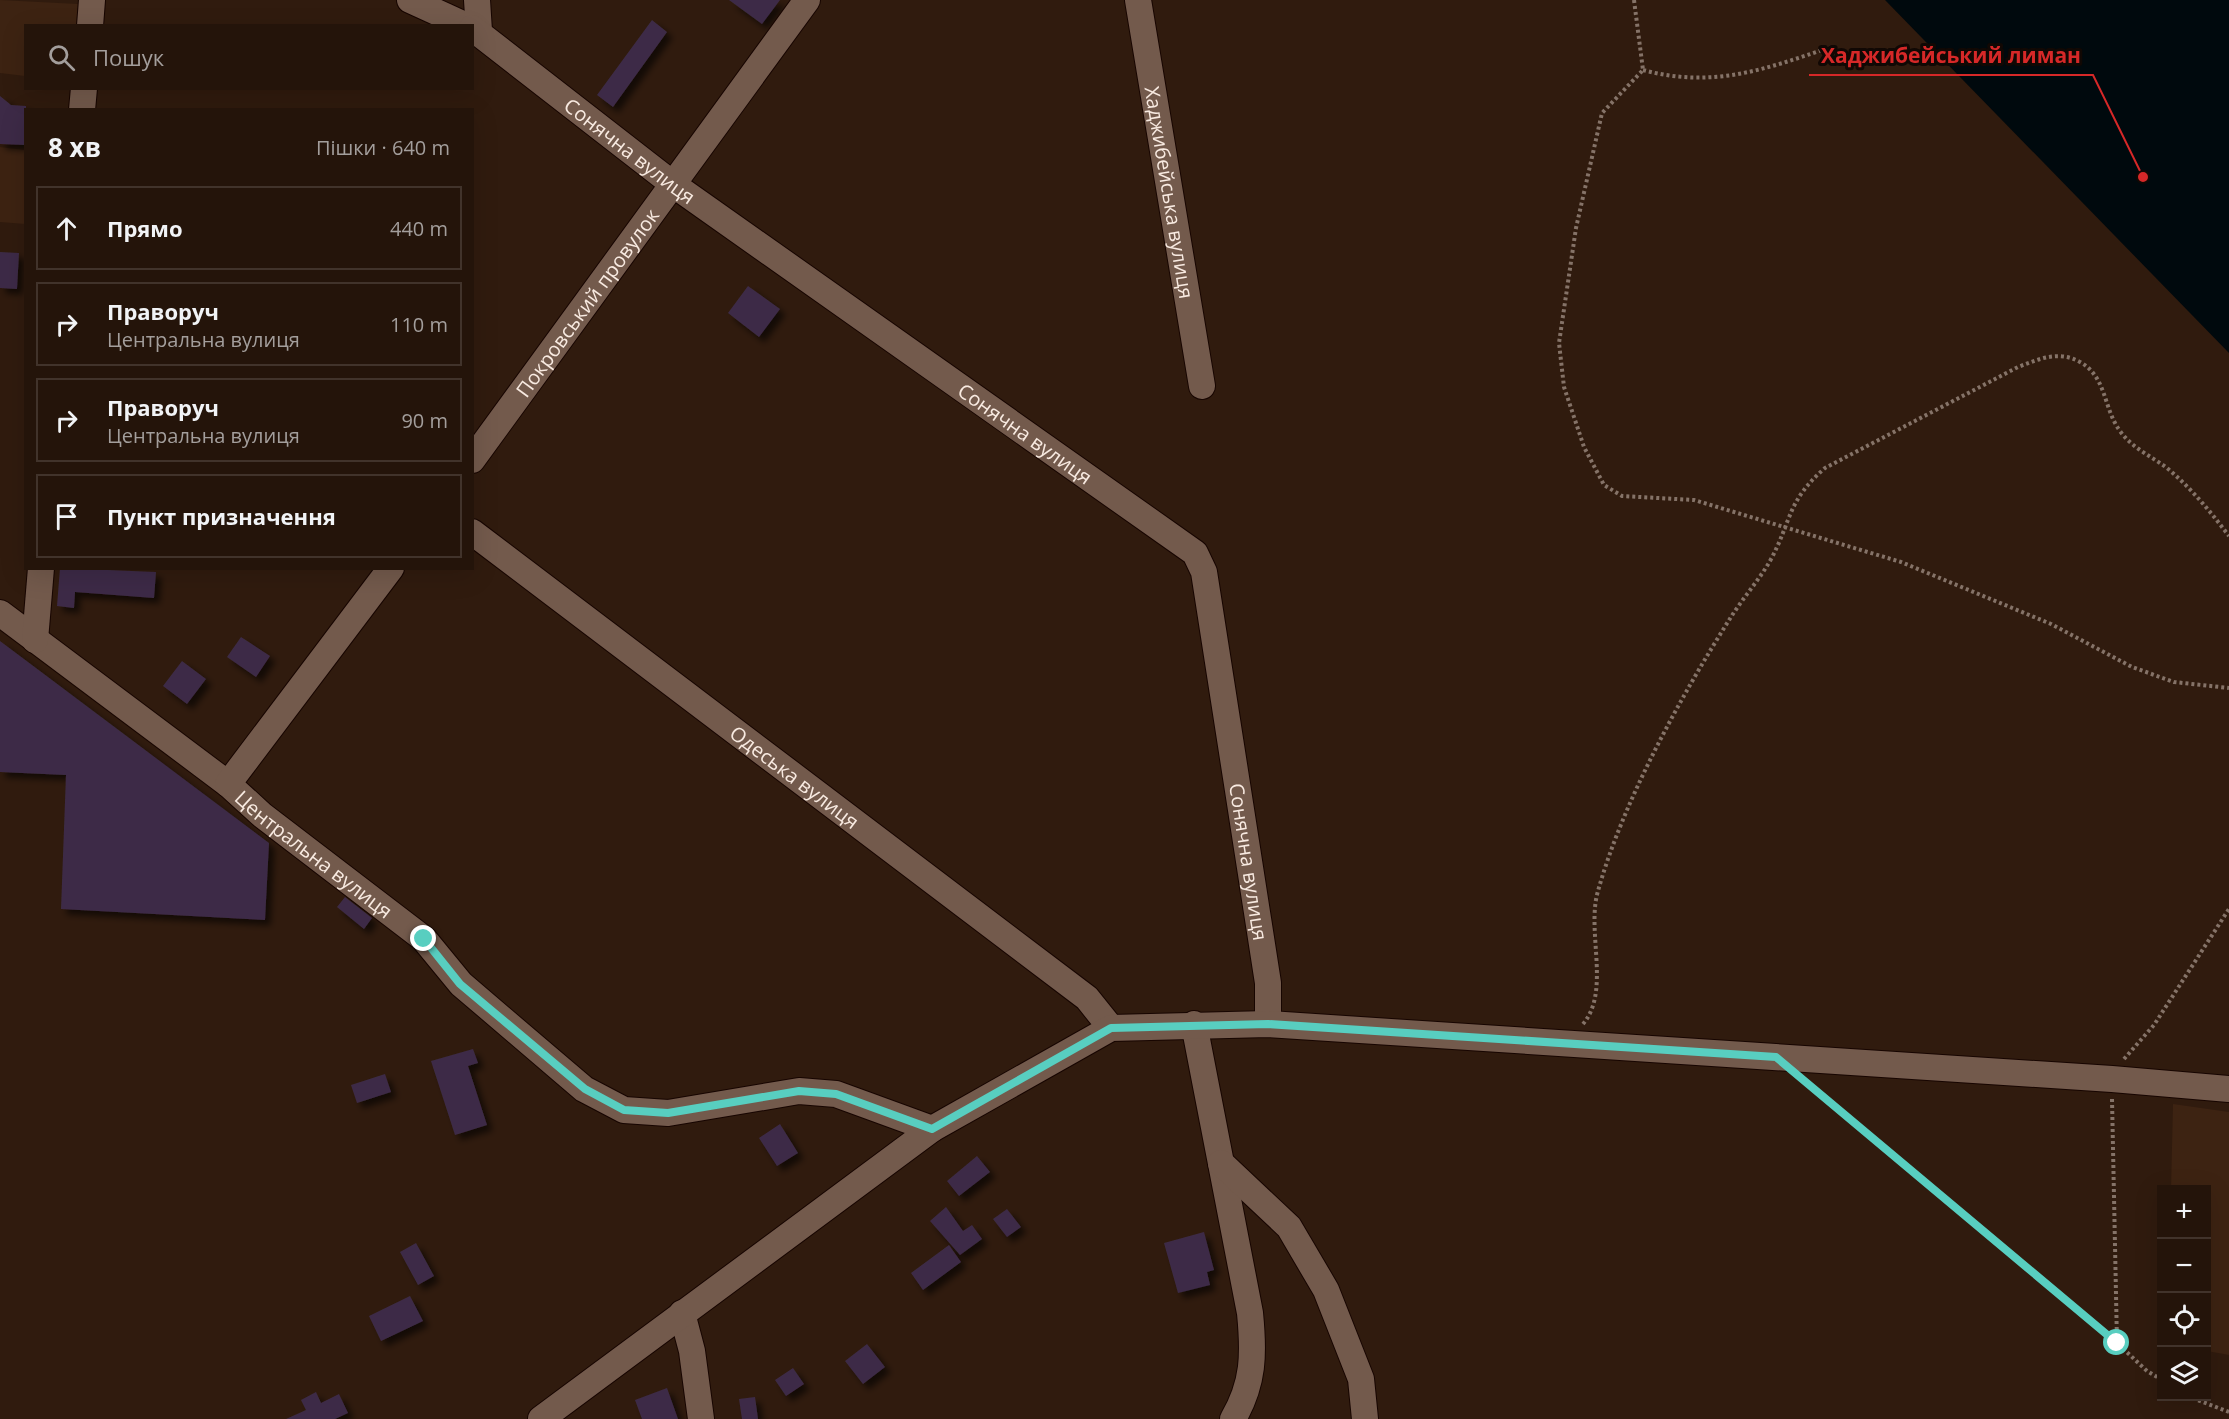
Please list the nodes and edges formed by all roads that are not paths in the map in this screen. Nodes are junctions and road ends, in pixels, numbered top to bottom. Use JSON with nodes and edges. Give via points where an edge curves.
{"nodes":[{"id":1,"x":92,"y":0,"type":"edge"},
{"id":2,"x":410,"y":0,"type":"edge"},
{"id":3,"x":477,"y":0,"type":"edge"},
{"id":4,"x":807,"y":0,"type":"edge"},
{"id":5,"x":1138,"y":0,"type":"edge"},
{"id":6,"x":90,"y":24,"type":"edge"},
{"id":7,"x":464,"y":24,"type":"edge"},
{"id":8,"x":474,"y":24,"type":"edge"},
{"id":9,"x":474,"y":29,"type":"edge"},
{"id":10,"x":84,"y":90,"type":"edge"},
{"id":11,"x":82,"y":108,"type":"edge"},
{"id":12,"x":674,"y":185,"type":"junction"},
{"id":13,"x":1202,"y":386,"type":"dead end"},
{"id":14,"x":474,"y":457,"type":"edge"},
{"id":15,"x":474,"y":534,"type":"edge"},
{"id":16,"x":41,"y":570,"type":"edge"},
{"id":17,"x":389,"y":570,"type":"edge"},
{"id":18,"x":0,"y":613,"type":"edge"},
{"id":19,"x":35,"y":640,"type":"junction"},
{"id":20,"x":228,"y":784,"type":"junction"},
{"id":21,"x":1194,"y":1024,"type":"junction"},
{"id":22,"x":1268,"y":1024,"type":"junction"},
{"id":23,"x":1111,"y":1028,"type":"junction"},
{"id":24,"x":2229,"y":1089,"type":"edge"},
{"id":25,"x":932,"y":1129,"type":"junction"},
{"id":26,"x":1221,"y":1162,"type":"junction"},
{"id":27,"x":682,"y":1313,"type":"junction"},
{"id":28,"x":541,"y":1419,"type":"edge"},
{"id":29,"x":701,"y":1419,"type":"edge"},
{"id":30,"x":1233,"y":1419,"type":"edge"},
{"id":31,"x":1365,"y":1419,"type":"edge"}],
"edges":[{"from":1,"to":6,"type":"street"},
{"from":2,"to":7,"type":"street","name":"Сонячна вулиця"},
{"from":3,"to":8,"type":"street"},
{"from":4,"to":12,"type":"street","name":"Покровський провулок"},
{"from":5,"to":13,"type":"street","name":"Хаджибейська вулиця"},
{"from":9,"to":12,"type":"street","name":"Сонячна вулиця"},
{"from":10,"to":11,"type":"street"},
{"from":12,"to":14,"type":"street","name":"Покровський провулок"},
{"from":12,"to":22,"type":"street","name":"Сонячна вулиця","via":[[1195,553],[1204,572],[1265,960]]},
{"from":15,"to":23,"type":"street","name":"Одеська вулиця","via":[[1087,998]]},
{"from":16,"to":19,"type":"street"},
{"from":17,"to":20,"type":"street"},
{"from":18,"to":19,"type":"street","name":"Центральна вулиця"},
{"from":19,"to":20,"type":"street","name":"Центральна вулиця"},
{"from":20,"to":25,"type":"street","name":"Центральна вулиця","via":[[262,815],[424,939],[460,984],[585,1089],[624,1110],[668,1113],[799,1091],[836,1094]]},
{"from":21,"to":22,"type":"street"},
{"from":21,"to":23,"type":"street"},
{"from":21,"to":26,"type":"street"},
{"from":22,"to":24,"type":"street"},
{"from":23,"to":25,"type":"street"},
{"from":25,"to":27,"type":"street"},
{"from":26,"to":30,"type":"street","via":[[1254,1352],[1249,1382]]},
{"from":26,"to":31,"type":"street","via":[[1289,1227],[1326,1290],[1361,1379]]},
{"from":27,"to":28,"type":"street"},
{"from":27,"to":29,"type":"street","via":[[692,1350]]}]}
